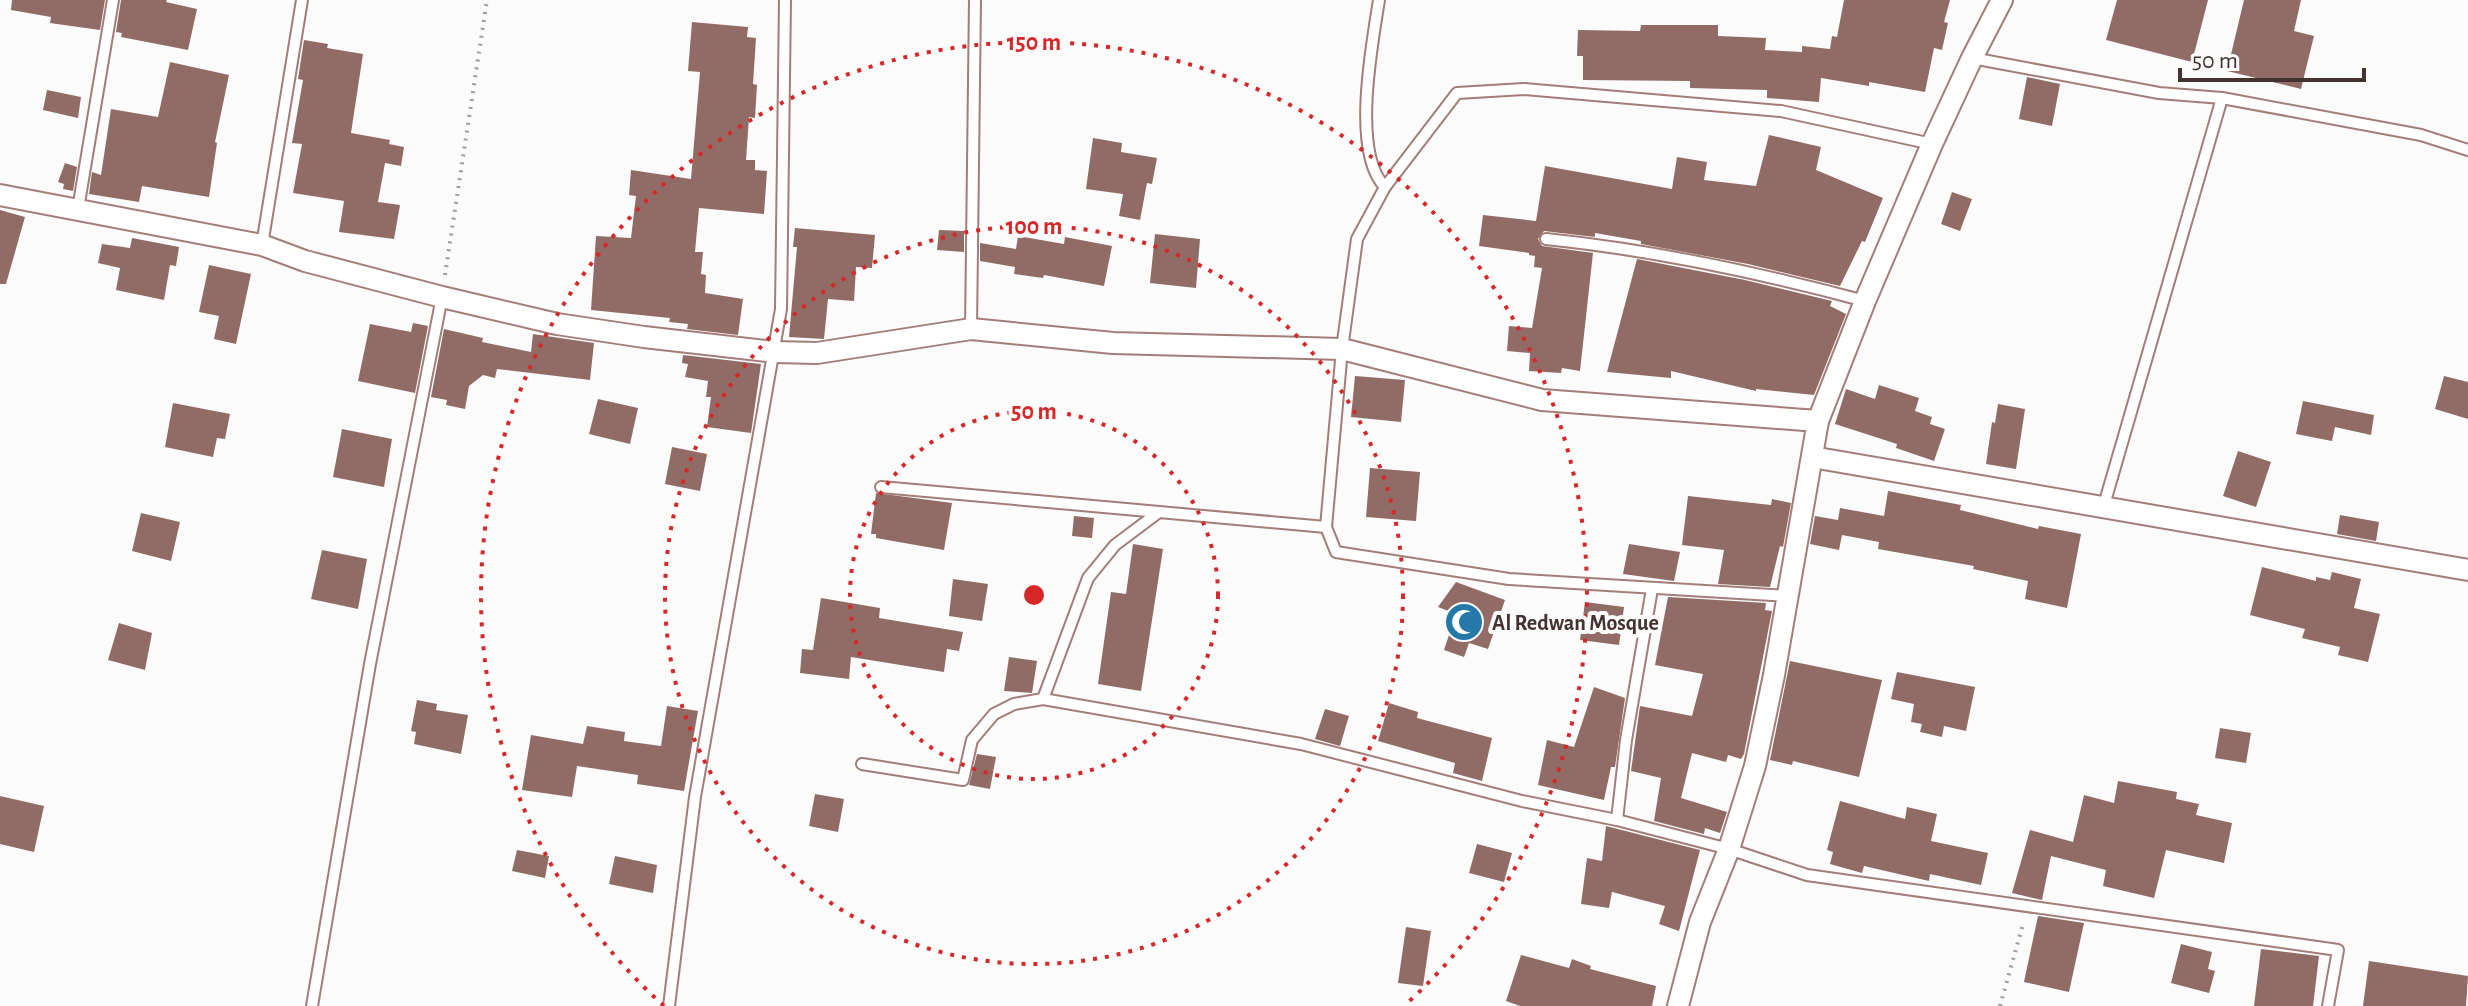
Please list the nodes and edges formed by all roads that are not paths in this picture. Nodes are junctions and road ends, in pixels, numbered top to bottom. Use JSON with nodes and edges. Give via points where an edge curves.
{"nodes":[{"id":1,"x":113,"y":0,"type":"edge"},
{"id":2,"x":302,"y":0,"type":"edge"},
{"id":3,"x":785,"y":0,"type":"edge"},
{"id":4,"x":975,"y":0,"type":"edge"},
{"id":5,"x":1379,"y":0,"type":"edge"},
{"id":6,"x":2002,"y":0,"type":"edge"},
{"id":7,"x":1972,"y":58,"type":"junction"},
{"id":8,"x":2222,"y":98,"type":"junction"},
{"id":9,"x":1932,"y":144,"type":"junction"},
{"id":10,"x":2468,"y":150,"type":"edge"},
{"id":11,"x":1385,"y":187,"type":"junction"},
{"id":12,"x":0,"y":195,"type":"edge"},
{"id":13,"x":78,"y":209,"type":"junction"},
{"id":14,"x":1546,"y":239,"type":"dead end"},
{"id":15,"x":262,"y":245,"type":"junction"},
{"id":16,"x":442,"y":297,"type":"junction"},
{"id":17,"x":1865,"y":301,"type":"junction"},
{"id":18,"x":971,"y":329,"type":"junction"},
{"id":19,"x":1342,"y":349,"type":"junction"},
{"id":20,"x":775,"y":352,"type":"junction"},
{"id":21,"x":1818,"y":421,"type":"junction"},
{"id":22,"x":1812,"y":457,"type":"junction"},
{"id":23,"x":881,"y":487,"type":"dead end"},
{"id":24,"x":2104,"y":505,"type":"junction"},
{"id":25,"x":1159,"y":512,"type":"junction"},
{"id":26,"x":1326,"y":527,"type":"junction"},
{"id":27,"x":2468,"y":570,"type":"edge"},
{"id":28,"x":1652,"y":589,"type":"junction"},
{"id":29,"x":1787,"y":596,"type":"junction"},
{"id":30,"x":1043,"y":699,"type":"junction"},
{"id":31,"x":862,"y":764,"type":"dead end"},
{"id":32,"x":1617,"y":820,"type":"junction"},
{"id":33,"x":1729,"y":849,"type":"junction"},
{"id":34,"x":312,"y":1006,"type":"edge"},
{"id":35,"x":669,"y":1006,"type":"edge"},
{"id":36,"x":1678,"y":1006,"type":"edge"},
{"id":37,"x":2328,"y":1006,"type":"edge"}],
"edges":[{"from":1,"to":13,"type":"lane"},
{"from":2,"to":15,"type":"lane"},
{"from":3,"to":20,"type":"lane","via":[[781,309]]},
{"from":4,"to":18,"type":"lane"},
{"from":5,"to":11,"type":"lane","via":[[1365,108],[1374,176]]},
{"from":6,"to":7,"type":"street"},
{"from":7,"to":8,"type":"lane","via":[[2159,93]]},
{"from":7,"to":9,"type":"street"},
{"from":8,"to":10,"type":"lane","via":[[2421,135]]},
{"from":8,"to":24,"type":"lane"},
{"from":9,"to":11,"type":"lane","via":[[1781,111],[1524,89],[1457,93]]},
{"from":9,"to":17,"type":"street"},
{"from":11,"to":19,"type":"lane","via":[[1357,239]]},
{"from":12,"to":13,"type":"street"},
{"from":13,"to":15,"type":"street"},
{"from":14,"to":17,"type":"lane","via":[[1767,275]]},
{"from":15,"to":16,"type":"street"},
{"from":16,"to":20,"type":"street","via":[[557,324]]},
{"from":16,"to":34,"type":"lane","via":[[370,664]]},
{"from":17,"to":21,"type":"street"},
{"from":18,"to":19,"type":"street","via":[[1113,343]]},
{"from":18,"to":20,"type":"street","via":[[817,353]]},
{"from":19,"to":21,"type":"street","via":[[1542,400]]},
{"from":19,"to":26,"type":"lane"},
{"from":20,"to":35,"type":"lane","via":[[695,797]]},
{"from":21,"to":22,"type":"street"},
{"from":22,"to":24,"type":"street"},
{"from":22,"to":29,"type":"street"},
{"from":23,"to":25,"type":"lane"},
{"from":24,"to":27,"type":"street"},
{"from":25,"to":26,"type":"lane"},
{"from":25,"to":30,"type":"lane","via":[[1115,545],[1088,578]]},
{"from":26,"to":28,"type":"lane","via":[[1336,552],[1509,579]]},
{"from":28,"to":29,"type":"lane"},
{"from":28,"to":32,"type":"lane"},
{"from":29,"to":33,"type":"street","via":[[1755,766]]},
{"from":30,"to":31,"type":"lane","via":[[994,714],[972,740],[963,780]]},
{"from":30,"to":32,"type":"lane","via":[[1301,744]]},
{"from":32,"to":33,"type":"lane"},
{"from":33,"to":36,"type":"street","via":[[1700,922]]},
{"from":33,"to":37,"type":"lane","via":[[1807,875],[2338,950]]}]}
